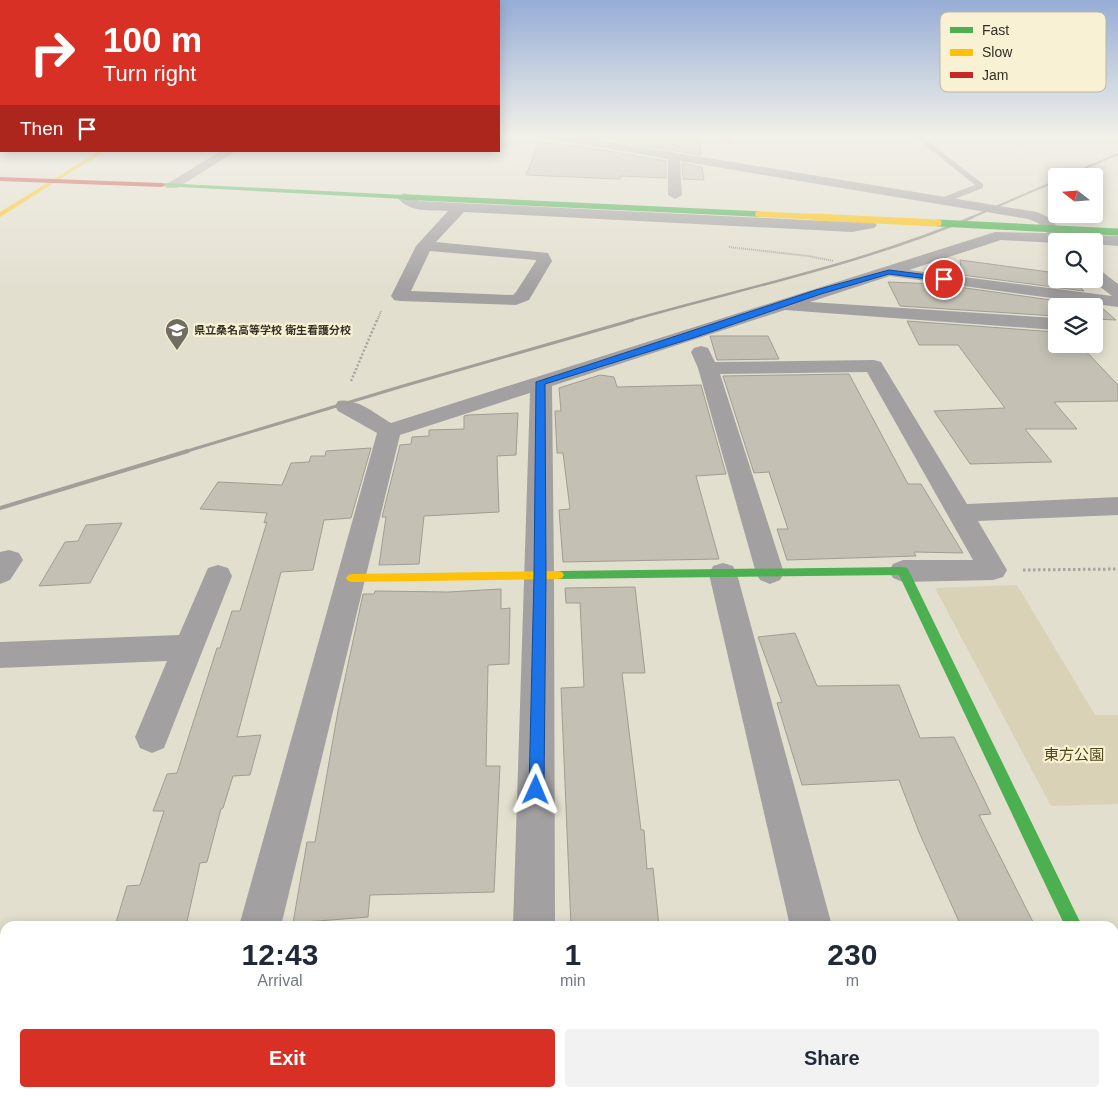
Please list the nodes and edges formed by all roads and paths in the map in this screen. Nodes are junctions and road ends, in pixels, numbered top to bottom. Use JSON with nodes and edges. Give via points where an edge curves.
{"nodes":[{"id":1,"x":23,"y":187,"type":"edge"},
{"id":2,"x":45,"y":187,"type":"edge"},
{"id":3,"x":214,"y":187,"type":"edge"},
{"id":4,"x":675,"y":187,"type":"edge"},
{"id":5,"x":856,"y":187,"type":"edge"},
{"id":6,"x":977,"y":187,"type":"edge"},
{"id":7,"x":890,"y":193,"type":"junction"},
{"id":8,"x":675,"y":195,"type":"dead end"},
{"id":9,"x":404,"y":197,"type":"junction"},
{"id":10,"x":917,"y":197,"type":"junction"},
{"id":11,"x":4,"y":198,"type":"dead end"},
{"id":12,"x":942,"y":201,"type":"junction"},
{"id":13,"x":460,"y":207,"type":"junction"},
{"id":14,"x":0,"y":215,"type":"edge"},
{"id":15,"x":1044,"y":220,"type":"junction"},
{"id":16,"x":1118,"y":224,"type":"edge"},
{"id":17,"x":1118,"y":232,"type":"edge"},
{"id":18,"x":1056,"y":233,"type":"edge"},
{"id":19,"x":1048,"y":239,"type":"edge"},
{"id":20,"x":1103,"y":241,"type":"edge"},
{"id":21,"x":1118,"y":241,"type":"edge"},
{"id":22,"x":424,"y":246,"type":"junction"},
{"id":23,"x":889,"y":272,"type":"junction"},
{"id":24,"x":1103,"y":281,"type":"edge"},
{"id":25,"x":1118,"y":292,"type":"edge"},
{"id":26,"x":1118,"y":302,"type":"edge"},
{"id":27,"x":780,"y":306,"type":"junction"},
{"id":28,"x":1048,"y":323,"type":"edge"},
{"id":29,"x":693,"y":335,"type":"junction"},
{"id":30,"x":708,"y":368,"type":"junction"},
{"id":31,"x":541,"y":382,"type":"junction"},
{"id":32,"x":346,"y":406,"type":"dead end"},
{"id":33,"x":389,"y":431,"type":"junction"},
{"id":34,"x":1118,"y":506,"type":"edge"},
{"id":35,"x":961,"y":513,"type":"junction"},
{"id":36,"x":0,"y":562,"type":"edge"},
{"id":37,"x":1118,"y":569,"type":"edge"},
{"id":38,"x":993,"y":570,"type":"junction"},
{"id":39,"x":903,"y":571,"type":"junction"},
{"id":40,"x":0,"y":573,"type":"edge"},
{"id":41,"x":770,"y":573,"type":"junction"},
{"id":42,"x":723,"y":574,"type":"junction"},
{"id":43,"x":218,"y":576,"type":"dead end"},
{"id":44,"x":540,"y":576,"type":"junction"},
{"id":45,"x":352,"y":578,"type":"junction"},
{"id":46,"x":188,"y":648,"type":"junction"},
{"id":47,"x":0,"y":655,"type":"edge"},
{"id":48,"x":152,"y":737,"type":"dead end"},
{"id":49,"x":261,"y":921,"type":"edge"},
{"id":50,"x":534,"y":921,"type":"edge"},
{"id":51,"x":810,"y":921,"type":"edge"},
{"id":52,"x":1072,"y":921,"type":"edge"}],
"edges":[{"from":1,"to":11,"type":"street"},
{"from":2,"to":14,"type":"street"},
{"from":3,"to":9,"type":"street"},
{"from":4,"to":8,"type":"street"},
{"from":5,"to":7,"type":"street"},
{"from":6,"to":12,"type":"lane"},
{"from":7,"to":9,"type":"street","via":[[882,205],[867,211],[850,212],[457,191]]},
{"from":7,"to":10,"type":"street"},
{"from":9,"to":13,"type":"street","via":[[419,205]]},
{"from":9,"to":17,"type":"street","bridge":true},
{"from":10,"to":12,"type":"street"},
{"from":10,"to":13,"type":"street","via":[[899,213],[864,227]]},
{"from":12,"to":15,"type":"street","via":[[1032,215]]},
{"from":13,"to":22,"type":"street"},
{"from":15,"to":16,"type":"street"},
{"from":15,"to":18,"type":"street"},
{"from":19,"to":23,"type":"street","via":[[1000,235]]},
{"from":20,"to":21,"type":"street"},
{"from":22,"to":22,"type":"street","via":[[400,296],[516,300],[523,296],[544,261],[542,256]]},
{"from":23,"to":26,"type":"street"},
{"from":23,"to":27,"type":"street"},
{"from":24,"to":25,"type":"street"},
{"from":27,"to":28,"type":"street"},
{"from":27,"to":29,"type":"street"},
{"from":29,"to":30,"type":"street"},
{"from":29,"to":31,"type":"street"},
{"from":30,"to":35,"type":"street","via":[[874,366]]},
{"from":30,"to":41,"type":"street"},
{"from":31,"to":33,"type":"street"},
{"from":31,"to":44,"type":"street"},
{"from":32,"to":33,"type":"street"},
{"from":33,"to":45,"type":"street"},
{"from":34,"to":35,"type":"street"},
{"from":35,"to":38,"type":"street"},
{"from":36,"to":40,"type":"street","via":[[9,560]]},
{"from":37,"to":38,"type":"path"},
{"from":38,"to":39,"type":"street"},
{"from":39,"to":41,"type":"street"},
{"from":39,"to":52,"type":"street"},
{"from":41,"to":42,"type":"street"},
{"from":42,"to":44,"type":"street"},
{"from":42,"to":51,"type":"street"},
{"from":43,"to":46,"type":"street"},
{"from":44,"to":45,"type":"street"},
{"from":44,"to":50,"type":"street"},
{"from":45,"to":49,"type":"street"},
{"from":46,"to":47,"type":"street"},
{"from":46,"to":48,"type":"street"}]}
